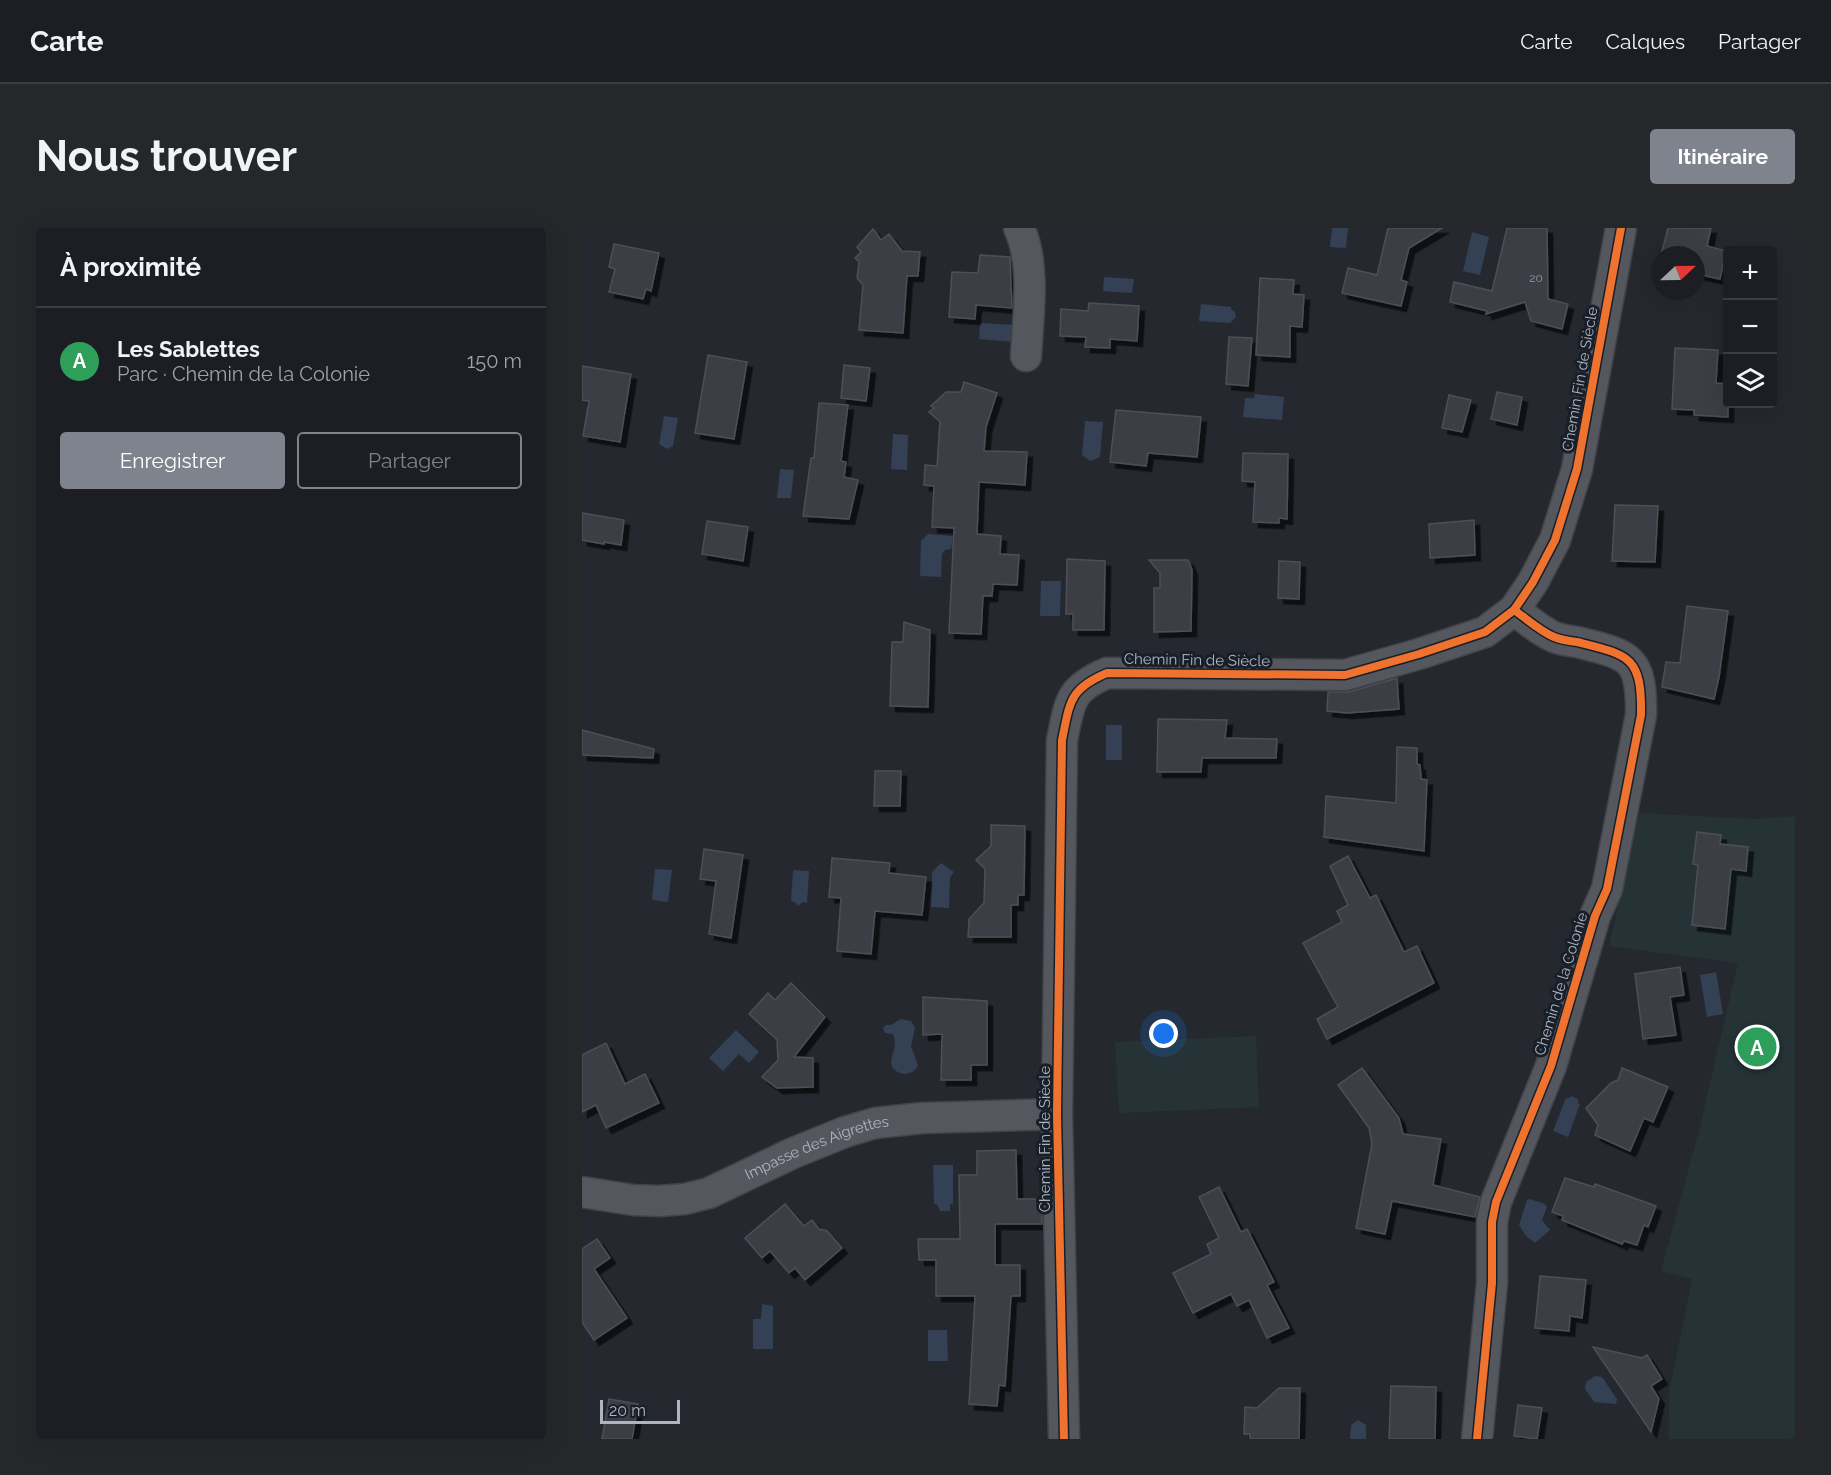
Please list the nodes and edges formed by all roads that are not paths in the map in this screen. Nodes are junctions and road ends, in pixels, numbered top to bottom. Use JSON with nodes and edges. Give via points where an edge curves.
{"nodes":[{"id":1,"x":1019,"y":228,"type":"edge"},
{"id":2,"x":1621,"y":228,"type":"edge"},
{"id":3,"x":1026,"y":356,"type":"dead end"},
{"id":4,"x":1514,"y":610,"type":"junction"},
{"id":5,"x":1057,"y":1114,"type":"junction"},
{"id":6,"x":582,"y":1192,"type":"edge"},
{"id":7,"x":1064,"y":1439,"type":"edge"},
{"id":8,"x":1477,"y":1439,"type":"edge"}],
"edges":[{"from":1,"to":3,"type":"street","via":[[1027,255],[1029,283]]},
{"from":2,"to":4,"type":"street","name":"Chemin Fin de Siècle","via":[[1577,469],[1555,540]]},
{"from":4,"to":5,"type":"street","name":"Chemin Fin de Siècle","via":[[1485,632],[1345,675],[1107,673],[1086,681],[1072,698],[1062,740]]},
{"from":4,"to":8,"type":"street","name":"Chemin de la Colonie","via":[[1553,637],[1613,651],[1629,660],[1639,674],[1641,715],[1606,889],[1551,1066],[1496,1202]]},
{"from":5,"to":6,"type":"street","name":"Impasse des Aigrettes","via":[[875,1123],[793,1153],[709,1193],[685,1199],[633,1200]]},
{"from":5,"to":7,"type":"street","name":"Chemin Fin de Siècle"}]}
